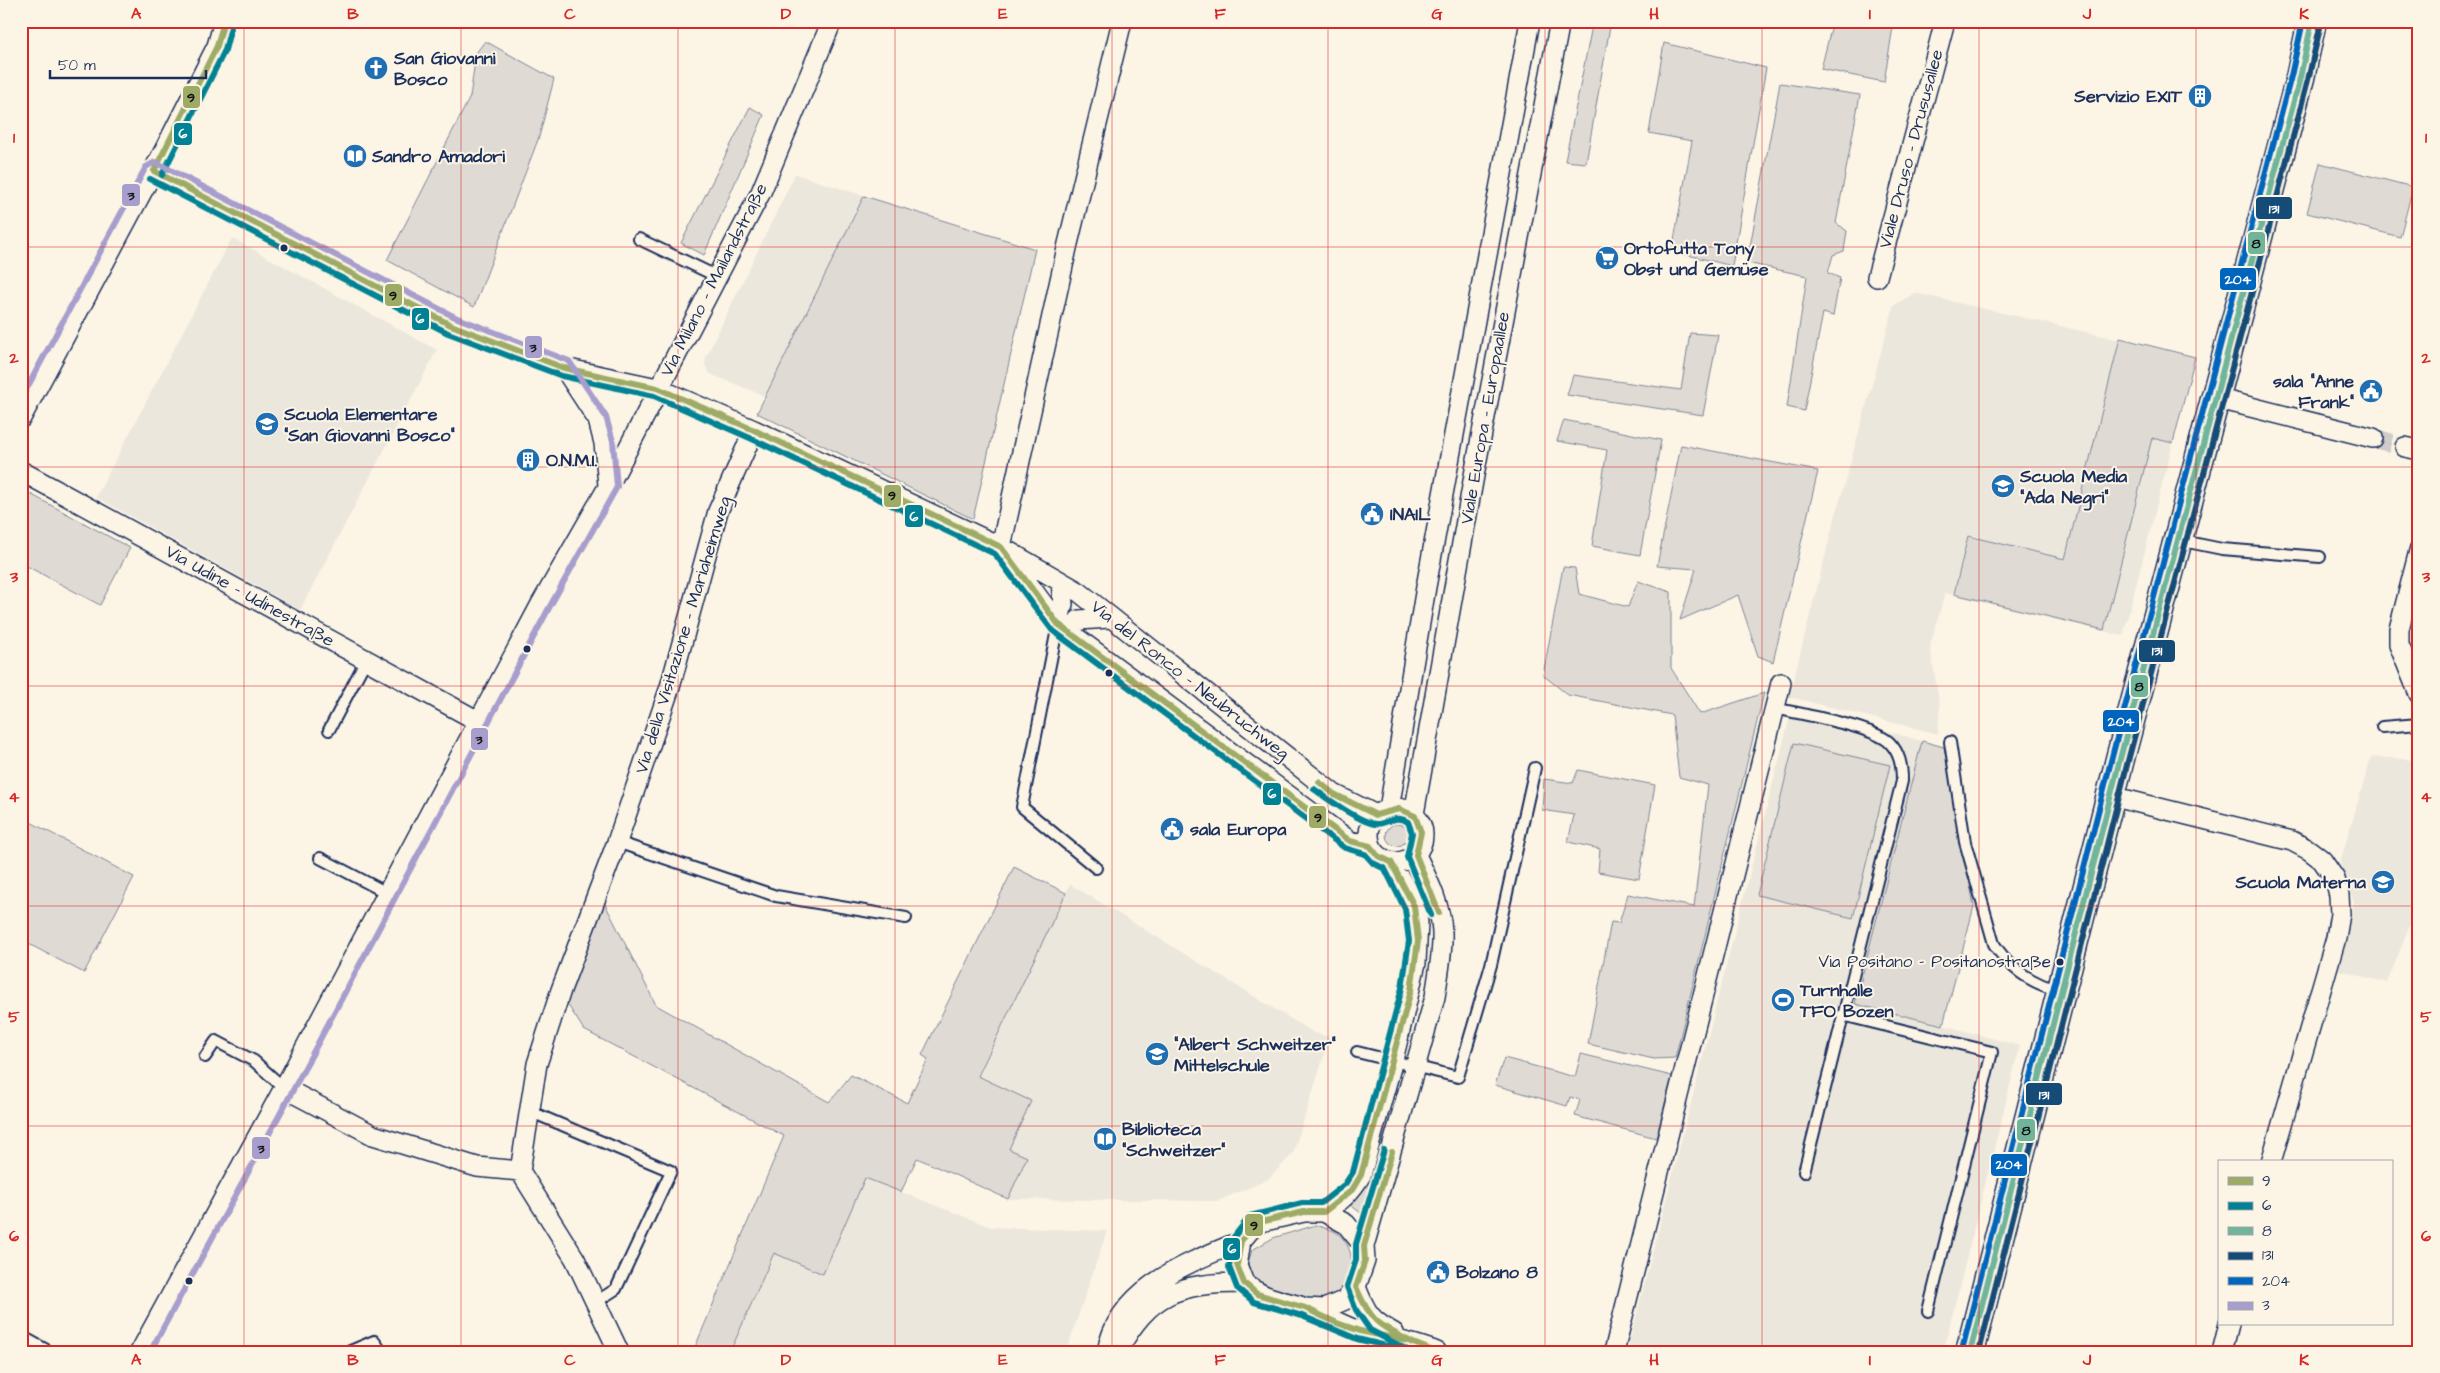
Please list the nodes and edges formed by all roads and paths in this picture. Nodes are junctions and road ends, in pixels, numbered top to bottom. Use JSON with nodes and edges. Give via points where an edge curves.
{"nodes":[{"id":1,"x":224,"y":21,"type":"edge"},
{"id":2,"x":832,"y":21,"type":"edge"},
{"id":3,"x":1122,"y":21,"type":"edge"},
{"id":4,"x":1530,"y":21,"type":"edge"},
{"id":5,"x":1560,"y":21,"type":"edge"},
{"id":6,"x":1945,"y":21,"type":"edge"},
{"id":7,"x":2312,"y":21,"type":"edge"},
{"id":8,"x":154,"y":171,"type":"junction"},
{"id":9,"x":639,"y":239,"type":"dead end"},
{"id":10,"x":716,"y":276,"type":"junction"},
{"id":11,"x":1877,"y":277,"type":"dead end"},
{"id":12,"x":564,"y":368,"type":"junction"},
{"id":13,"x":657,"y":388,"type":"junction"},
{"id":14,"x":2215,"y":398,"type":"junction"},
{"id":15,"x":21,"y":418,"type":"edge"},
{"id":16,"x":754,"y":430,"type":"junction"},
{"id":17,"x":2373,"y":438,"type":"tunnel mouth"},
{"id":18,"x":21,"y":471,"type":"edge"},
{"id":19,"x":608,"y":486,"type":"junction"},
{"id":20,"x":2178,"y":540,"type":"junction"},
{"id":21,"x":1001,"y":547,"type":"junction"},
{"id":22,"x":2419,"y":551,"type":"edge"},
{"id":23,"x":2320,"y":557,"type":"dead end"},
{"id":24,"x":1061,"y":582,"type":"junction"},
{"id":25,"x":1110,"y":618,"type":"junction"},
{"id":26,"x":1064,"y":628,"type":"junction"},
{"id":27,"x":366,"y":660,"type":"junction"},
{"id":28,"x":1781,"y":683,"type":"dead end"},
{"id":29,"x":2419,"y":694,"type":"edge"},
{"id":30,"x":1774,"y":708,"type":"junction"},
{"id":31,"x":478,"y":720,"type":"junction"},
{"id":32,"x":2419,"y":724,"type":"edge"},
{"id":33,"x":2382,"y":727,"type":"dead end"},
{"id":34,"x":329,"y":730,"type":"dead end"},
{"id":35,"x":1950,"y":742,"type":"dead end"},
{"id":36,"x":1535,"y":768,"type":"dead end"},
{"id":37,"x":2111,"y":796,"type":"junction"},
{"id":38,"x":1383,"y":812,"type":"junction"},
{"id":39,"x":1414,"y":814,"type":"junction"},
{"id":40,"x":617,"y":842,"type":"junction"},
{"id":41,"x":1370,"y":846,"type":"junction"},
{"id":42,"x":1416,"y":855,"type":"junction"},
{"id":43,"x":320,"y":858,"type":"dead end"},
{"id":44,"x":1391,"y":862,"type":"junction"},
{"id":45,"x":1096,"y":868,"type":"dead end"},
{"id":46,"x":387,"y":893,"type":"junction"},
{"id":47,"x":906,"y":918,"type":"dead end"},
{"id":48,"x":2062,"y":991,"type":"junction"},
{"id":49,"x":1842,"y":1015,"type":"junction"},
{"id":50,"x":1357,"y":1052,"type":"dead end"},
{"id":51,"x":205,"y":1057,"type":"dead end"},
{"id":52,"x":1393,"y":1060,"type":"junction"},
{"id":53,"x":1415,"y":1066,"type":"junction"},
{"id":54,"x":284,"y":1088,"type":"junction"},
{"id":55,"x":529,"y":1112,"type":"junction"},
{"id":56,"x":2272,"y":1160,"type":"edge"},
{"id":57,"x":520,"y":1171,"type":"junction"},
{"id":58,"x":1804,"y":1172,"type":"dead end"},
{"id":59,"x":1324,"y":1212,"type":"junction"},
{"id":60,"x":1241,"y":1241,"type":"junction"},
{"id":61,"x":1364,"y":1246,"type":"junction"},
{"id":62,"x":1244,"y":1283,"type":"junction"},
{"id":63,"x":1356,"y":1287,"type":"junction"},
{"id":64,"x":596,"y":1302,"type":"junction"},
{"id":65,"x":1314,"y":1308,"type":"junction"},
{"id":66,"x":1928,"y":1311,"type":"dead end"},
{"id":67,"x":2228,"y":1326,"type":"edge"},
{"id":68,"x":21,"y":1336,"type":"edge"},
{"id":69,"x":1408,"y":1341,"type":"junction"},
{"id":70,"x":50,"y":1352,"type":"edge"},
{"id":71,"x":140,"y":1352,"type":"edge"},
{"id":72,"x":348,"y":1352,"type":"edge"},
{"id":73,"x":382,"y":1352,"type":"edge"},
{"id":74,"x":619,"y":1352,"type":"edge"},
{"id":75,"x":1107,"y":1352,"type":"edge"},
{"id":76,"x":1117,"y":1352,"type":"edge"},
{"id":77,"x":1437,"y":1352,"type":"edge"},
{"id":78,"x":1614,"y":1352,"type":"edge"},
{"id":79,"x":1970,"y":1352,"type":"edge"},
{"id":80,"x":2222,"y":1352,"type":"edge"}],
"edges":[{"from":1,"to":8,"type":"street","via":[[217,46]]},
{"from":2,"to":10,"type":"street","name":"Via Milano - Mailandstraße","via":[[761,192]]},
{"from":3,"to":21,"type":"street","via":[[1067,248]]},
{"from":4,"to":38,"type":"street","name":"Viale Europa - Europaallee"},
{"from":5,"to":39,"type":"street","name":"Viale Europa - Europaallee"},
{"from":6,"to":11,"type":"street","name":"Viale Druso - Drususallee"},
{"from":7,"to":14,"type":"main road"},
{"from":8,"to":12,"type":"street","name":"Via del Ronco - Neubruchweg","via":[[450,325]]},
{"from":8,"to":15,"type":"street"},
{"from":9,"to":10,"type":"lane"},
{"from":10,"to":13,"type":"street","name":"Via Milano - Mailandstraße"},
{"from":12,"to":13,"type":"street","name":"Via del Ronco - Neubruchweg"},
{"from":12,"to":19,"type":"street","via":[[598,420]]},
{"from":13,"to":16,"type":"street","name":"Via del Ronco - Neubruchweg"},
{"from":13,"to":19,"type":"street","name":"Via Milano - Mailandstraße"},
{"from":14,"to":17,"type":"street"},
{"from":14,"to":20,"type":"main road"},
{"from":16,"to":21,"type":"street","name":"Via del Ronco - Neubruchweg"},
{"from":16,"to":40,"type":"street","name":"Via della Visitazione - Mariaheimweg","via":[[718,511],[670,687]]},
{"from":18,"to":27,"type":"street","name":"Via Udine - Udinestraße"},
{"from":19,"to":31,"type":"street","name":"Via Milano - Mailandstraße"},
{"from":20,"to":23,"type":"lane","via":[[2222,549]]},
{"from":20,"to":37,"type":"main road"},
{"from":21,"to":24,"type":"street","name":"Via del Ronco - Neubruchweg"},
{"from":21,"to":26,"type":"street","name":"Via del Ronco - Neubruchweg"},
{"from":22,"to":29,"type":"street","via":[[2399,629],[2399,645]]},
{"from":24,"to":25,"type":"street","name":"Via del Ronco - Neubruchweg","via":[[1079,592]]},
{"from":24,"to":26,"type":"street"},
{"from":25,"to":26,"type":"street","via":[[1079,620]]},
{"from":25,"to":38,"type":"street","name":"Via del Ronco - Neubruchweg","via":[[1334,794]]},
{"from":26,"to":41,"type":"street","name":"Via del Ronco - Neubruchweg","via":[[1350,841]]},
{"from":26,"to":45,"type":"lane","via":[[1022,807]]},
{"from":27,"to":31,"type":"street","name":"Via Udine - Udinestraße"},
{"from":27,"to":34,"type":"lane"},
{"from":28,"to":30,"type":"street"},
{"from":30,"to":49,"type":"lane","via":[[1874,732],[1888,742],[1902,766],[1902,781]]},
{"from":30,"to":78,"type":"street"},
{"from":31,"to":46,"type":"street","name":"Via Milano - Mailandstraße"},
{"from":32,"to":33,"type":"lane"},
{"from":35,"to":48,"type":"lane","via":[[1965,842],[1994,944],[2016,971],[2041,986]]},
{"from":36,"to":53,"type":"lane","via":[[1491,965],[1458,1077]]},
{"from":37,"to":48,"type":"main road"},
{"from":37,"to":56,"type":"street","via":[[2292,841],[2322,860],[2335,878],[2340,895],[2336,938]]},
{"from":38,"to":39,"type":"street","via":[[1403,809]]},
{"from":38,"to":41,"type":"street","name":"Viale Europa - Europaallee","via":[[1369,830]]},
{"from":39,"to":42,"type":"street","name":"Viale Europa - Europaallee","via":[[1422,827],[1422,842]]},
{"from":40,"to":47,"type":"lane","via":[[776,896]]},
{"from":40,"to":55,"type":"street","name":"Via della Visitazione - Mariaheimweg","via":[[561,990],[537,1064]]},
{"from":41,"to":44,"type":"street","via":[[1378,856]]},
{"from":42,"to":44,"type":"street","via":[[1405,862]]},
{"from":42,"to":53,"type":"street","via":[[1436,901],[1442,931],[1435,997]]},
{"from":43,"to":46,"type":"lane"},
{"from":44,"to":52,"type":"street","via":[[1414,906],[1418,940],[1411,990]]},
{"from":46,"to":54,"type":"street","name":"Via Milano - Mailandstraße"},
{"from":48,"to":79,"type":"main road"},
{"from":49,"to":58,"type":"lane"},
{"from":49,"to":66,"type":"lane","via":[[1992,1052]]},
{"from":50,"to":52,"type":"lane"},
{"from":51,"to":54,"type":"lane","via":[[216,1041],[254,1061]]},
{"from":52,"to":53,"type":"lane"},
{"from":52,"to":59,"type":"street","via":[[1361,1175],[1352,1190]]},
{"from":53,"to":61,"type":"street"},
{"from":54,"to":57,"type":"street","via":[[373,1135],[478,1167]]},
{"from":54,"to":71,"type":"street","name":"Via Milano - Mailandstraße"},
{"from":55,"to":57,"type":"street","name":"Via della Visitazione - Mariaheimweg"},
{"from":55,"to":64,"type":"lane","via":[[671,1171],[616,1289]]},
{"from":57,"to":64,"type":"street","via":[[576,1259]]},
{"from":59,"to":60,"type":"street","via":[[1304,1212],[1256,1223]]},
{"from":59,"to":61,"type":"street","via":[[1346,1224]]},
{"from":60,"to":62,"type":"street","via":[[1237,1265]]},
{"from":60,"to":75,"type":"street","via":[[1182,1266],[1132,1301],[1110,1336]]},
{"from":61,"to":63,"type":"street","via":[[1364,1261]]},
{"from":62,"to":65,"type":"street","via":[[1257,1294]]},
{"from":62,"to":76,"type":"street","via":[[1212,1283],[1182,1288],[1154,1303],[1129,1329]]},
{"from":63,"to":65,"type":"street","via":[[1345,1300]]},
{"from":63,"to":69,"type":"street","via":[[1376,1323]]},
{"from":64,"to":74,"type":"street"},
{"from":65,"to":69,"type":"street","via":[[1360,1331]]},
{"from":67,"to":80,"type":"street"},
{"from":68,"to":70,"type":"lane"},
{"from":69,"to":77,"type":"street"},
{"from":72,"to":73,"type":"lane","via":[[374,1342]]}]}
